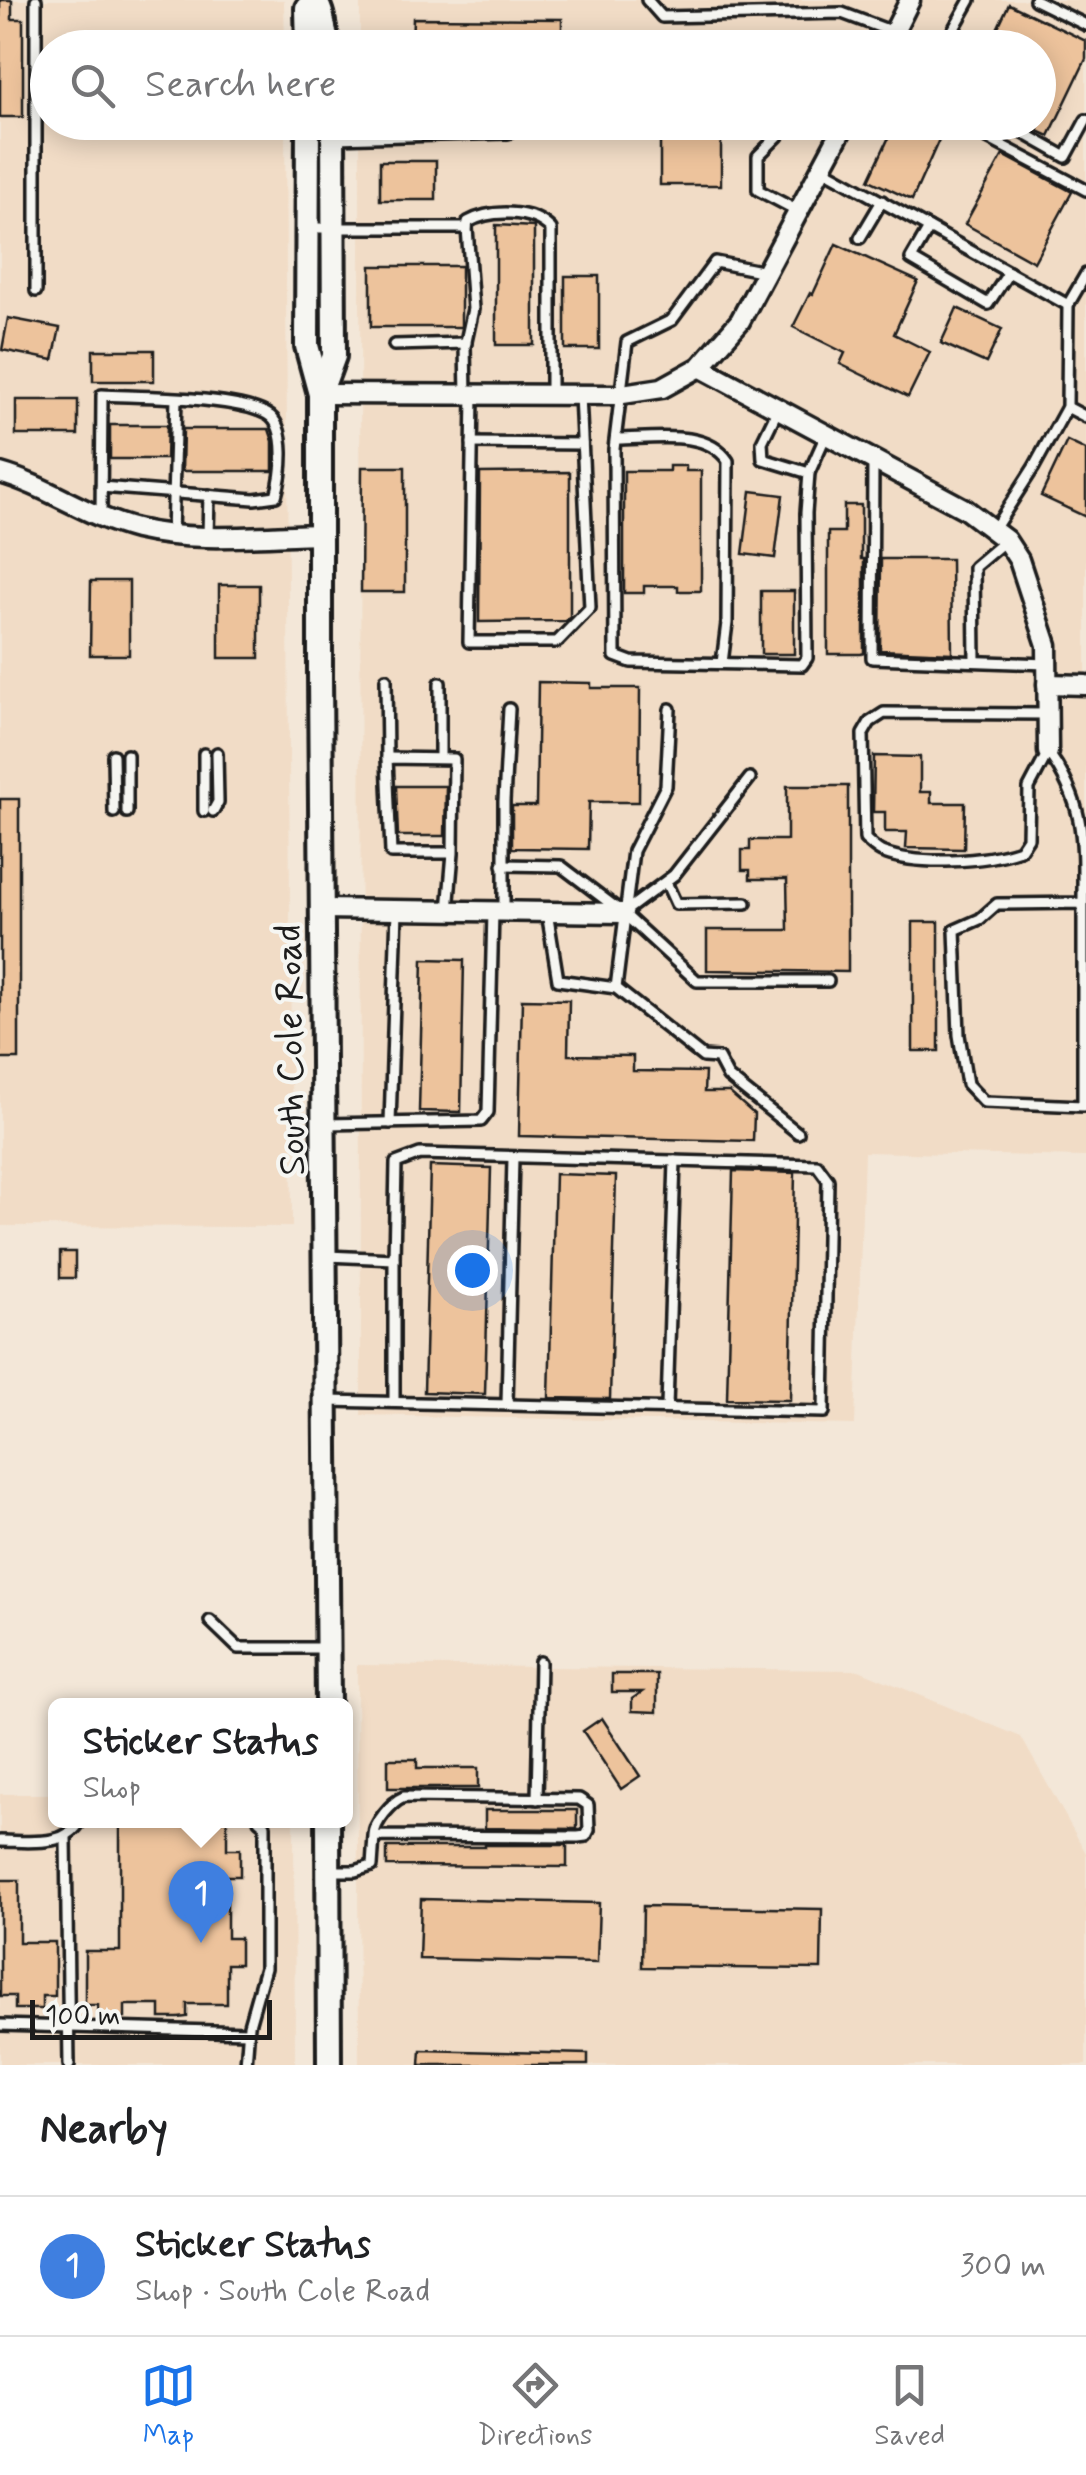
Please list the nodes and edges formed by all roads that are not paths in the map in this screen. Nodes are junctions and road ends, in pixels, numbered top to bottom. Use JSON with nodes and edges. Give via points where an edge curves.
{"nodes":[{"id":1,"x":36,"y":0,"type":"edge"},
{"id":2,"x":307,"y":0,"type":"edge"},
{"id":3,"x":314,"y":0,"type":"edge"},
{"id":4,"x":333,"y":0,"type":"edge"},
{"id":5,"x":647,"y":0,"type":"edge"},
{"id":6,"x":910,"y":0,"type":"edge"},
{"id":7,"x":970,"y":0,"type":"edge"},
{"id":8,"x":1035,"y":0,"type":"edge"},
{"id":9,"x":1086,"y":25,"type":"edge"},
{"id":10,"x":36,"y":30,"type":"edge"},
{"id":11,"x":308,"y":30,"type":"edge"},
{"id":12,"x":323,"y":30,"type":"edge"},
{"id":13,"x":332,"y":30,"type":"edge"},
{"id":14,"x":872,"y":30,"type":"edge"},
{"id":15,"x":895,"y":30,"type":"edge"},
{"id":16,"x":953,"y":30,"type":"edge"},
{"id":17,"x":1086,"y":120,"type":"edge"},
{"id":18,"x":36,"y":140,"type":"edge"},
{"id":19,"x":308,"y":140,"type":"edge"},
{"id":20,"x":333,"y":140,"type":"edge"},
{"id":21,"x":774,"y":140,"type":"edge"},
{"id":22,"x":837,"y":140,"type":"edge"},
{"id":23,"x":991,"y":140,"type":"edge"},
{"id":24,"x":1036,"y":140,"type":"edge"},
{"id":25,"x":822,"y":168,"type":"junction"},
{"id":26,"x":1086,"y":190,"type":"edge"},
{"id":27,"x":882,"y":202,"type":"junction"},
{"id":28,"x":798,"y":211,"type":"junction"},
{"id":29,"x":334,"y":227,"type":"junction"},
{"id":30,"x":308,"y":228,"type":"junction"},
{"id":31,"x":467,"y":228,"type":"junction"},
{"id":32,"x":929,"y":228,"type":"junction"},
{"id":33,"x":860,"y":238,"type":"dead end"},
{"id":34,"x":766,"y":272,"type":"junction"},
{"id":35,"x":1009,"y":272,"type":"junction"},
{"id":36,"x":1086,"y":274,"type":"edge"},
{"id":37,"x":36,"y":291,"type":"dead end"},
{"id":38,"x":1068,"y":305,"type":"junction"},
{"id":39,"x":394,"y":344,"type":"dead end"},
{"id":40,"x":466,"y":344,"type":"junction"},
{"id":41,"x":700,"y":367,"type":"junction"},
{"id":42,"x":320,"y":394,"type":"junction"},
{"id":43,"x":470,"y":394,"type":"junction"},
{"id":44,"x":620,"y":394,"type":"junction"},
{"id":45,"x":551,"y":395,"type":"junction"},
{"id":46,"x":580,"y":395,"type":"junction"},
{"id":47,"x":176,"y":399,"type":"junction"},
{"id":48,"x":1067,"y":407,"type":"junction"},
{"id":49,"x":778,"y":410,"type":"junction"},
{"id":50,"x":1086,"y":417,"type":"edge"},
{"id":51,"x":826,"y":435,"type":"junction"},
{"id":52,"x":617,"y":439,"type":"junction"},
{"id":53,"x":472,"y":443,"type":"junction"},
{"id":54,"x":582,"y":444,"type":"junction"},
{"id":55,"x":873,"y":460,"type":"junction"},
{"id":56,"x":810,"y":472,"type":"junction"},
{"id":57,"x":0,"y":473,"type":"edge"},
{"id":58,"x":101,"y":487,"type":"junction"},
{"id":59,"x":176,"y":492,"type":"junction"},
{"id":60,"x":209,"y":495,"type":"junction"},
{"id":61,"x":101,"y":517,"type":"junction"},
{"id":62,"x":172,"y":534,"type":"junction"},
{"id":63,"x":322,"y":534,"type":"junction"},
{"id":64,"x":208,"y":535,"type":"junction"},
{"id":65,"x":999,"y":536,"type":"junction"},
{"id":66,"x":975,"y":661,"type":"junction"},
{"id":67,"x":722,"y":663,"type":"junction"},
{"id":68,"x":1047,"y":664,"type":"junction"},
{"id":69,"x":386,"y":679,"type":"dead end"},
{"id":70,"x":440,"y":683,"type":"dead end"},
{"id":71,"x":1048,"y":684,"type":"junction"},
{"id":72,"x":1086,"y":685,"type":"edge"},
{"id":73,"x":509,"y":709,"type":"dead end"},
{"id":74,"x":670,"y":709,"type":"dead end"},
{"id":75,"x":1048,"y":714,"type":"junction"},
{"id":76,"x":1048,"y":752,"type":"junction"},
{"id":77,"x":218,"y":753,"type":"dead end"},
{"id":78,"x":127,"y":754,"type":"dead end"},
{"id":79,"x":204,"y":754,"type":"dead end"},
{"id":80,"x":113,"y":755,"type":"dead end"},
{"id":81,"x":387,"y":758,"type":"junction"},
{"id":82,"x":440,"y":758,"type":"junction"},
{"id":83,"x":750,"y":778,"type":"dead end"},
{"id":84,"x":114,"y":812,"type":"dead end"},
{"id":85,"x":127,"y":812,"type":"dead end"},
{"id":86,"x":453,"y":853,"type":"junction"},
{"id":87,"x":503,"y":864,"type":"junction"},
{"id":88,"x":1085,"y":876,"type":"edge"},
{"id":89,"x":666,"y":882,"type":"junction"},
{"id":90,"x":746,"y":904,"type":"dead end"},
{"id":91,"x":1084,"y":904,"type":"junction"},
{"id":92,"x":322,"y":909,"type":"junction"},
{"id":93,"x":398,"y":910,"type":"junction"},
{"id":94,"x":448,"y":911,"type":"junction"},
{"id":95,"x":499,"y":912,"type":"junction"},
{"id":96,"x":547,"y":912,"type":"junction"},
{"id":97,"x":623,"y":914,"type":"junction"},
{"id":98,"x":828,"y":981,"type":"dead end"},
{"id":99,"x":616,"y":988,"type":"junction"},
{"id":100,"x":1084,"y":1106,"type":"edge"},
{"id":101,"x":390,"y":1123,"type":"junction"},
{"id":102,"x":325,"y":1124,"type":"junction"},
{"id":103,"x":798,"y":1133,"type":"dead end"},
{"id":104,"x":513,"y":1158,"type":"junction"},
{"id":105,"x":674,"y":1162,"type":"junction"},
{"id":106,"x":326,"y":1256,"type":"junction"},
{"id":107,"x":394,"y":1259,"type":"junction"},
{"id":108,"x":328,"y":1401,"type":"junction"},
{"id":109,"x":394,"y":1402,"type":"junction"},
{"id":110,"x":508,"y":1404,"type":"junction"},
{"id":111,"x":668,"y":1407,"type":"junction"},
{"id":112,"x":210,"y":1620,"type":"dead end"},
{"id":113,"x":328,"y":1648,"type":"junction"},
{"id":114,"x":540,"y":1662,"type":"dead end"},
{"id":115,"x":328,"y":1698,"type":"edge"},
{"id":116,"x":537,"y":1799,"type":"junction"},
{"id":117,"x":77,"y":1828,"type":"edge"},
{"id":118,"x":264,"y":1828,"type":"edge"},
{"id":119,"x":328,"y":1828,"type":"edge"},
{"id":120,"x":374,"y":1836,"type":"junction"},
{"id":121,"x":66,"y":1837,"type":"junction"},
{"id":122,"x":0,"y":1842,"type":"edge"},
{"id":123,"x":328,"y":1871,"type":"junction"},
{"id":124,"x":0,"y":2026,"type":"edge"},
{"id":125,"x":69,"y":2027,"type":"junction"},
{"id":126,"x":248,"y":2032,"type":"junction"},
{"id":127,"x":69,"y":2065,"type":"edge"},
{"id":128,"x":246,"y":2065,"type":"edge"},
{"id":129,"x":329,"y":2065,"type":"edge"}],
"edges":[{"from":1,"to":10,"type":"lane"},
{"from":2,"to":11,"type":"main road"},
{"from":3,"to":12,"type":"main road"},
{"from":4,"to":13,"type":"main road"},
{"from":5,"to":14,"type":"lane","via":[[662,17],[842,13]]},
{"from":6,"to":15,"type":"street"},
{"from":7,"to":16,"type":"lane"},
{"from":8,"to":9,"type":"lane"},
{"from":17,"to":24,"type":"lane","via":[[1066,157]]},
{"from":18,"to":37,"type":"lane"},
{"from":19,"to":30,"type":"main road","name":"South Cole Road"},
{"from":20,"to":29,"type":"main road","name":"South Cole Road"},
{"from":21,"to":28,"type":"lane","via":[[758,156],[758,190]]},
{"from":22,"to":25,"type":"street"},
{"from":23,"to":26,"type":"lane"},
{"from":25,"to":27,"type":"lane"},
{"from":25,"to":28,"type":"street"},
{"from":27,"to":32,"type":"lane"},
{"from":27,"to":33,"type":"lane"},
{"from":28,"to":34,"type":"street"},
{"from":29,"to":30,"type":"lane"},
{"from":29,"to":31,"type":"lane"},
{"from":29,"to":42,"type":"main road","name":"South Cole Road","via":[[334,356]]},
{"from":30,"to":42,"type":"main road","name":"South Cole Road","via":[[307,346]]},
{"from":31,"to":40,"type":"lane","via":[[473,309]]},
{"from":31,"to":45,"type":"lane","via":[[479,216],[518,214],[532,215],[551,230]]},
{"from":32,"to":35,"type":"lane"},
{"from":32,"to":35,"type":"lane","via":[[911,259],[988,304]]},
{"from":34,"to":41,"type":"street","via":[[740,321]]},
{"from":34,"to":44,"type":"lane","via":[[715,262],[672,320],[628,342]]},
{"from":35,"to":38,"type":"lane"},
{"from":36,"to":38,"type":"lane"},
{"from":38,"to":48,"type":"lane"},
{"from":39,"to":40,"type":"lane"},
{"from":40,"to":43,"type":"lane"},
{"from":41,"to":44,"type":"street","via":[[662,388]]},
{"from":41,"to":49,"type":"street"},
{"from":42,"to":43,"type":"street"},
{"from":42,"to":63,"type":"main road","name":"South Cole Road"},
{"from":43,"to":45,"type":"street"},
{"from":43,"to":53,"type":"lane"},
{"from":44,"to":46,"type":"street"},
{"from":44,"to":52,"type":"lane"},
{"from":45,"to":46,"type":"street"},
{"from":46,"to":54,"type":"lane"},
{"from":47,"to":58,"type":"lane","via":[[102,394]]},
{"from":47,"to":59,"type":"lane"},
{"from":47,"to":60,"type":"lane","via":[[217,401],[267,414],[277,424],[276,496]]},
{"from":48,"to":50,"type":"lane"},
{"from":48,"to":65,"type":"lane"},
{"from":49,"to":51,"type":"street"},
{"from":49,"to":56,"type":"lane","via":[[762,442],[762,459]]},
{"from":51,"to":55,"type":"street"},
{"from":51,"to":56,"type":"lane"},
{"from":52,"to":67,"type":"lane","via":[[706,441],[728,461]]},
{"from":52,"to":67,"type":"lane","via":[[615,656]]},
{"from":53,"to":54,"type":"lane"},
{"from":53,"to":54,"type":"lane","via":[[469,642],[557,642],[590,608]]},
{"from":55,"to":65,"type":"street","via":[[965,509]]},
{"from":55,"to":66,"type":"lane","via":[[872,658]]},
{"from":56,"to":67,"type":"lane","via":[[807,658],[802,665]]},
{"from":57,"to":61,"type":"street"},
{"from":58,"to":59,"type":"lane"},
{"from":58,"to":61,"type":"lane"},
{"from":59,"to":60,"type":"lane"},
{"from":59,"to":62,"type":"lane"},
{"from":60,"to":64,"type":"lane"},
{"from":61,"to":62,"type":"street"},
{"from":62,"to":64,"type":"street"},
{"from":63,"to":64,"type":"street"},
{"from":63,"to":92,"type":"main road","name":"South Cole Road"},
{"from":65,"to":66,"type":"lane","via":[[974,566]]},
{"from":65,"to":68,"type":"street","via":[[1019,560],[1032,593]]},
{"from":66,"to":68,"type":"lane"},
{"from":68,"to":71,"type":"street"},
{"from":69,"to":81,"type":"lane"},
{"from":70,"to":82,"type":"lane"},
{"from":71,"to":72,"type":"street"},
{"from":71,"to":75,"type":"street"},
{"from":73,"to":87,"type":"lane"},
{"from":74,"to":97,"type":"lane","via":[[666,786],[633,851]]},
{"from":75,"to":76,"type":"street"},
{"from":75,"to":76,"type":"lane","via":[[884,713],[870,722],[863,734],[865,838],[880,852],[910,859],[994,859],[1020,850],[1028,838],[1029,788]]},
{"from":76,"to":88,"type":"lane","via":[[1069,782],[1081,822]]},
{"from":77,"to":79,"type":"lane","via":[[218,802],[208,811]]},
{"from":78,"to":85,"type":"lane"},
{"from":80,"to":84,"type":"lane"},
{"from":81,"to":82,"type":"lane"},
{"from":81,"to":86,"type":"lane","via":[[391,853]]},
{"from":82,"to":86,"type":"lane","via":[[454,759]]},
{"from":83,"to":89,"type":"lane"},
{"from":86,"to":94,"type":"lane"},
{"from":87,"to":95,"type":"lane"},
{"from":87,"to":97,"type":"lane","via":[[562,866]]},
{"from":88,"to":91,"type":"lane"},
{"from":89,"to":90,"type":"lane","via":[[676,904]]},
{"from":89,"to":97,"type":"lane"},
{"from":91,"to":100,"type":"lane"},
{"from":91,"to":100,"type":"lane","via":[[997,904],[955,930],[967,1084],[984,1102]]},
{"from":92,"to":93,"type":"street"},
{"from":92,"to":102,"type":"main road","name":"South Cole Road"},
{"from":93,"to":94,"type":"street"},
{"from":93,"to":101,"type":"lane"},
{"from":94,"to":95,"type":"street"},
{"from":95,"to":96,"type":"street"},
{"from":95,"to":101,"type":"lane","via":[[488,1112],[481,1122]]},
{"from":96,"to":97,"type":"street"},
{"from":96,"to":99,"type":"lane","via":[[558,980]]},
{"from":97,"to":98,"type":"lane","via":[[697,981]]},
{"from":97,"to":99,"type":"lane"},
{"from":99,"to":103,"type":"lane","via":[[703,1056],[718,1058],[728,1077]]},
{"from":101,"to":102,"type":"lane"},
{"from":102,"to":106,"type":"main road","name":"South Cole Road"},
{"from":104,"to":105,"type":"lane"},
{"from":104,"to":107,"type":"lane","via":[[420,1154],[396,1163]]},
{"from":104,"to":110,"type":"lane"},
{"from":105,"to":111,"type":"lane"},
{"from":105,"to":111,"type":"lane","via":[[817,1165],[828,1180],[824,1412]]},
{"from":106,"to":107,"type":"lane"},
{"from":106,"to":108,"type":"main road","name":"South Cole Road"},
{"from":107,"to":109,"type":"lane"},
{"from":108,"to":109,"type":"lane"},
{"from":108,"to":113,"type":"main road","name":"South Cole Road"},
{"from":109,"to":110,"type":"lane"},
{"from":110,"to":111,"type":"lane"},
{"from":112,"to":113,"type":"lane","via":[[238,1648]]},
{"from":113,"to":115,"type":"main road","name":"South Cole Road"},
{"from":114,"to":116,"type":"lane"},
{"from":116,"to":120,"type":"lane","via":[[404,1797]]},
{"from":116,"to":120,"type":"lane","via":[[586,1802],[589,1830],[578,1838]]},
{"from":117,"to":121,"type":"lane"},
{"from":118,"to":126,"type":"lane","via":[[265,1968]]},
{"from":119,"to":123,"type":"main road"},
{"from":120,"to":123,"type":"lane","via":[[372,1866]]},
{"from":121,"to":122,"type":"lane"},
{"from":121,"to":125,"type":"lane"},
{"from":123,"to":129,"type":"main road"},
{"from":124,"to":125,"type":"lane"},
{"from":125,"to":126,"type":"lane"},
{"from":125,"to":127,"type":"lane"},
{"from":126,"to":128,"type":"lane"}]}
